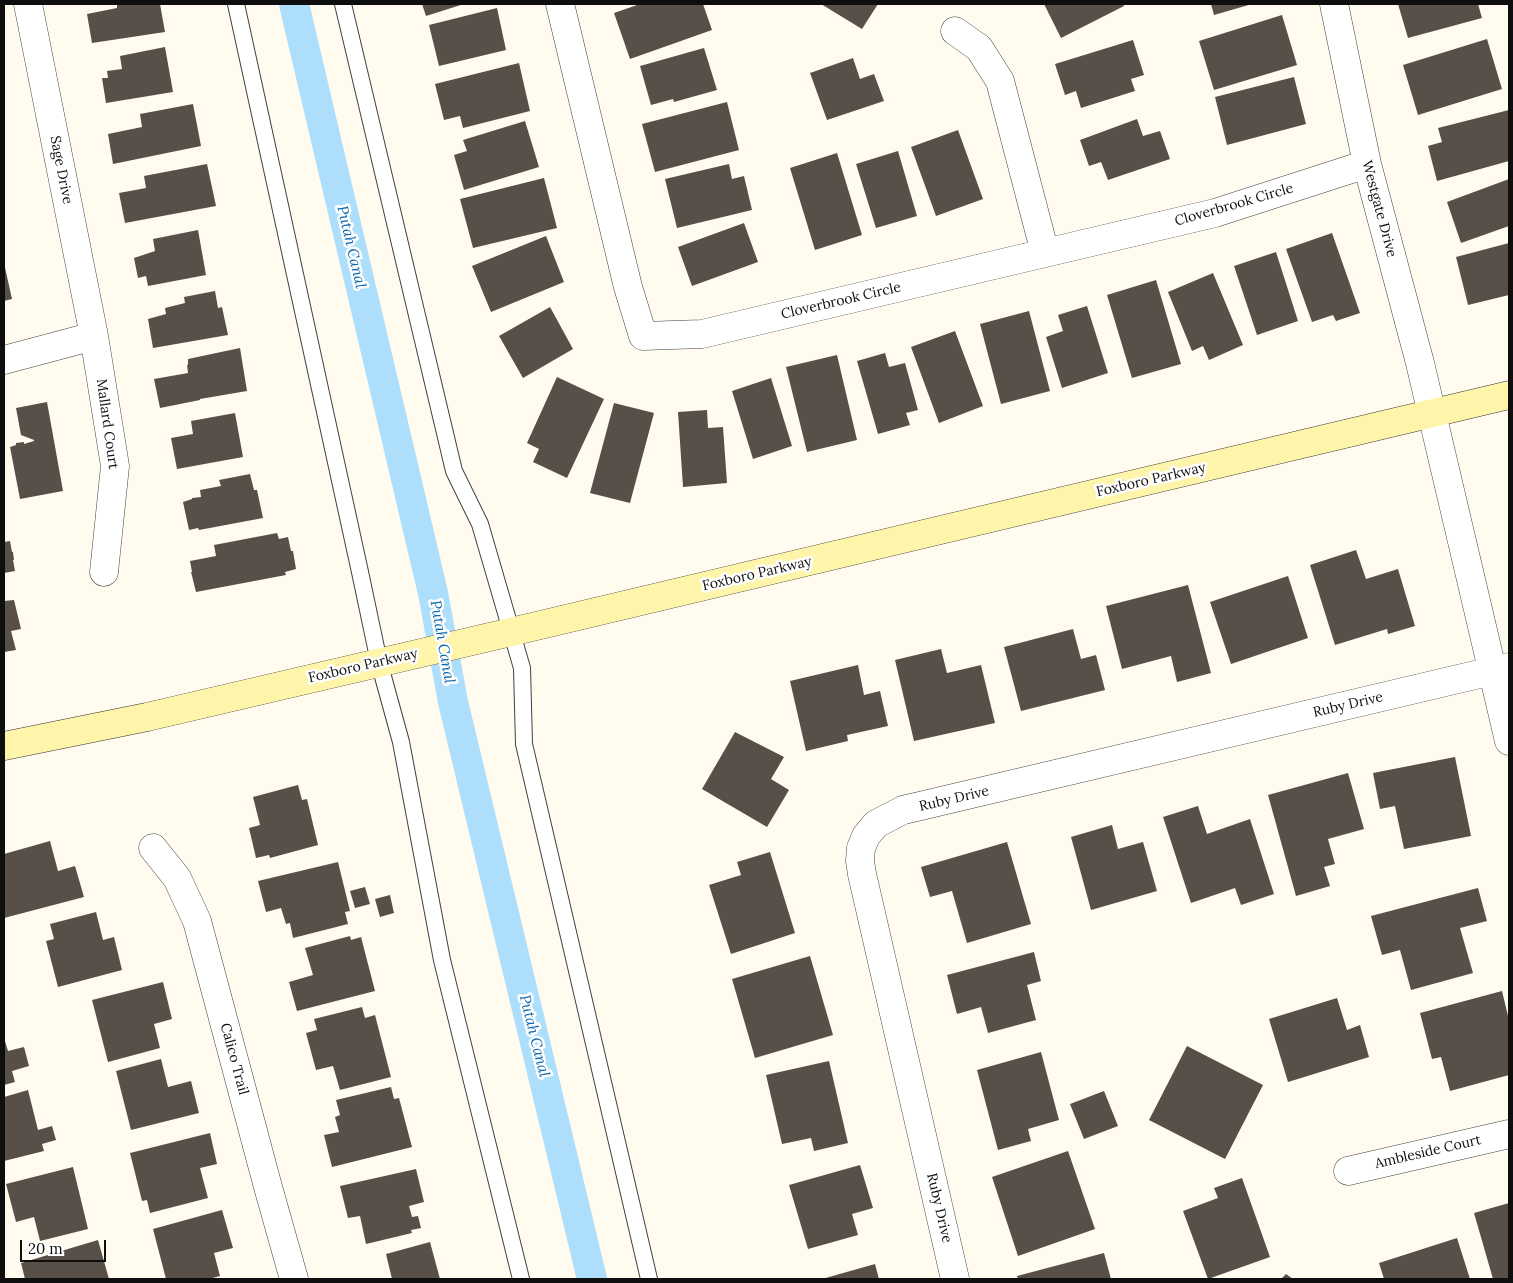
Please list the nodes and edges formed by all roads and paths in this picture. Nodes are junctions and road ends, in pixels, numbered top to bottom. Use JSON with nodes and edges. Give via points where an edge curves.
{"nodes":[{"id":1,"x":28,"y":4,"type":"edge"},
{"id":2,"x":236,"y":4,"type":"edge"},
{"id":3,"x":343,"y":4,"type":"edge"},
{"id":4,"x":560,"y":4,"type":"edge"},
{"id":5,"x":1334,"y":4,"type":"edge"},
{"id":6,"x":955,"y":31,"type":"dead end"},
{"id":7,"x":1367,"y":164,"type":"junction"},
{"id":8,"x":1045,"y":254,"type":"junction"},
{"id":9,"x":94,"y":336,"type":"junction"},
{"id":10,"x":4,"y":360,"type":"edge"},
{"id":11,"x":1509,"y":395,"type":"edge"},
{"id":12,"x":1432,"y":413,"type":"junction"},
{"id":13,"x":104,"y":572,"type":"dead end"},
{"id":14,"x":511,"y":632,"type":"junction"},
{"id":15,"x":378,"y":662,"type":"junction"},
{"id":16,"x":1501,"y":669,"type":"edge"},
{"id":17,"x":1509,"y":741,"type":"edge"},
{"id":18,"x":4,"y":746,"type":"edge"},
{"id":19,"x":153,"y":848,"type":"dead end"},
{"id":20,"x":1509,"y":1134,"type":"edge"},
{"id":21,"x":1348,"y":1171,"type":"dead end"},
{"id":22,"x":294,"y":1279,"type":"edge"},
{"id":23,"x":522,"y":1279,"type":"edge"},
{"id":24,"x":649,"y":1279,"type":"edge"},
{"id":25,"x":955,"y":1279,"type":"edge"}],
"edges":[{"from":1,"to":9,"type":"street","name":"Sage Drive"},
{"from":2,"to":15,"type":"lane"},
{"from":3,"to":14,"type":"lane","via":[[454,471],[480,524]]},
{"from":4,"to":8,"type":"street","name":"Cloverbrook Circle","via":[[643,336],[702,334]]},
{"from":5,"to":7,"type":"street","name":"Westgate Drive"},
{"from":6,"to":8,"type":"street","via":[[979,48],[1000,81]]},
{"from":7,"to":8,"type":"street","name":"Cloverbrook Circle","via":[[1215,213]]},
{"from":7,"to":12,"type":"street","name":"Westgate Drive"},
{"from":9,"to":10,"type":"street"},
{"from":9,"to":13,"type":"street","name":"Mallard Court","via":[[116,466]]},
{"from":11,"to":12,"type":"main road","name":"Foxboro Parkway"},
{"from":12,"to":14,"type":"main road","name":"Foxboro Parkway"},
{"from":12,"to":16,"type":"street","name":"Westgate Drive"},
{"from":14,"to":15,"type":"main road","name":"Foxboro Parkway"},
{"from":14,"to":24,"type":"lane","via":[[522,668],[524,744]]},
{"from":15,"to":18,"type":"main road","name":"Foxboro Parkway","via":[[146,717]]},
{"from":15,"to":23,"type":"lane","via":[[401,742],[442,960]]},
{"from":16,"to":17,"type":"street","name":"Westgate Drive"},
{"from":16,"to":25,"type":"street","name":"Ruby Drive","via":[[903,810],[876,824],[861,848],[862,874]]},
{"from":19,"to":22,"type":"street","name":"Calico Trail","via":[[177,878],[197,921]]},
{"from":20,"to":21,"type":"street","name":"Ambleside Court"}]}
